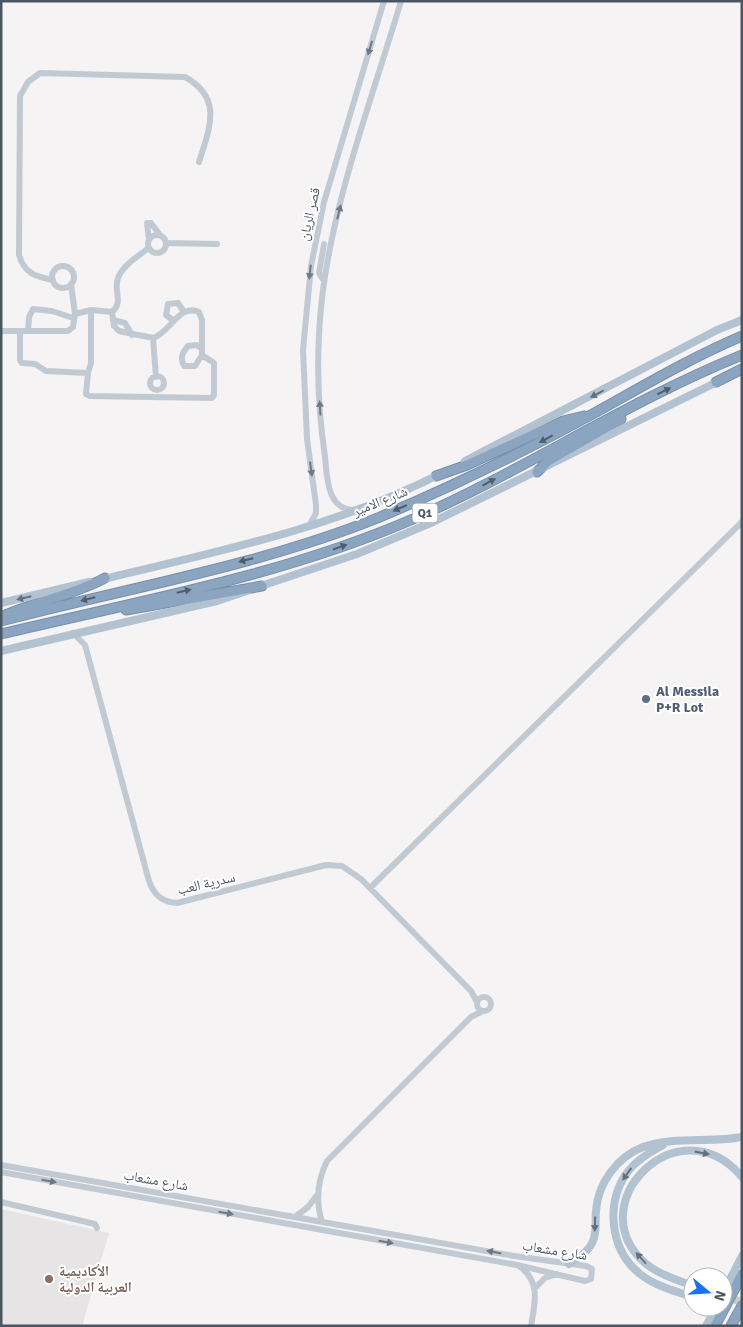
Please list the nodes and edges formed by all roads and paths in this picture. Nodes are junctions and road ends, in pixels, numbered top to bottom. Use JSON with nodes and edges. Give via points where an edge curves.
{"nodes":[{"id":1,"x":384,"y":1,"type":"edge"},
{"id":2,"x":401,"y":1,"type":"edge"},
{"id":3,"x":199,"y":162,"type":"dead end"},
{"id":4,"x":160,"y":236,"type":"junction"},
{"id":5,"x":149,"y":240,"type":"junction"},
{"id":6,"x":166,"y":243,"type":"junction"},
{"id":7,"x":217,"y":244,"type":"dead end"},
{"id":8,"x":315,"y":244,"type":"junction"},
{"id":9,"x":328,"y":244,"type":"junction"},
{"id":10,"x":149,"y":248,"type":"junction"},
{"id":11,"x":53,"y":280,"type":"junction"},
{"id":12,"x":71,"y":284,"type":"junction"},
{"id":13,"x":91,"y":310,"type":"junction"},
{"id":14,"x":112,"y":312,"type":"junction"},
{"id":15,"x":184,"y":312,"type":"junction"},
{"id":16,"x":74,"y":316,"type":"junction"},
{"id":17,"x":742,"y":320,"type":"edge"},
{"id":18,"x":174,"y":321,"type":"junction"},
{"id":19,"x":20,"y":330,"type":"junction"},
{"id":20,"x":1,"y":331,"type":"edge"},
{"id":21,"x":28,"y":331,"type":"junction"},
{"id":22,"x":742,"y":336,"type":"edge"},
{"id":23,"x":153,"y":338,"type":"junction"},
{"id":24,"x":742,"y":354,"type":"edge"},
{"id":25,"x":742,"y":369,"type":"edge"},
{"id":26,"x":88,"y":373,"type":"junction"},
{"id":27,"x":742,"y":373,"type":"edge"},
{"id":28,"x":156,"y":377,"type":"dead end"},
{"id":29,"x":716,"y":382,"type":"junction"},
{"id":30,"x":639,"y":403,"type":"junction"},
{"id":31,"x":590,"y":416,"type":"junction"},
{"id":32,"x":322,"y":437,"type":"junction"},
{"id":33,"x":307,"y":439,"type":"junction"},
{"id":34,"x":537,"y":472,"type":"junction"},
{"id":35,"x":436,"y":476,"type":"junction"},
{"id":36,"x":356,"y":510,"type":"junction"},
{"id":37,"x":742,"y":522,"type":"edge"},
{"id":38,"x":309,"y":526,"type":"junction"},
{"id":39,"x":105,"y":578,"type":"junction"},
{"id":40,"x":262,"y":586,"type":"junction"},
{"id":41,"x":1,"y":603,"type":"edge"},
{"id":42,"x":86,"y":614,"type":"junction"},
{"id":43,"x":1,"y":617,"type":"edge"},
{"id":44,"x":1,"y":621,"type":"edge"},
{"id":45,"x":91,"y":628,"type":"junction"},
{"id":46,"x":71,"y":633,"type":"junction"},
{"id":47,"x":1,"y":634,"type":"edge"},
{"id":48,"x":85,"y":644,"type":"junction"},
{"id":49,"x":1,"y":651,"type":"edge"},
{"id":50,"x":370,"y":888,"type":"junction"},
{"id":51,"x":742,"y":1137,"type":"edge"},
{"id":52,"x":664,"y":1144,"type":"junction"},
{"id":53,"x":1,"y":1165,"type":"edge"},
{"id":54,"x":1,"y":1172,"type":"edge"},
{"id":55,"x":742,"y":1177,"type":"edge"},
{"id":56,"x":132,"y":1188,"type":"junction"},
{"id":57,"x":318,"y":1194,"type":"junction"},
{"id":58,"x":130,"y":1196,"type":"junction"},
{"id":59,"x":208,"y":1201,"type":"junction"},
{"id":60,"x":1,"y":1202,"type":"edge"},
{"id":61,"x":207,"y":1210,"type":"junction"},
{"id":62,"x":295,"y":1217,"type":"junction"},
{"id":63,"x":322,"y":1222,"type":"junction"},
{"id":64,"x":98,"y":1228,"type":"dead end"},
{"id":65,"x":742,"y":1256,"type":"edge"},
{"id":66,"x":516,"y":1264,"type":"junction"},
{"id":67,"x":569,"y":1264,"type":"junction"},
{"id":68,"x":558,"y":1273,"type":"junction"},
{"id":69,"x":733,"y":1274,"type":"edge"},
{"id":70,"x":742,"y":1275,"type":"edge"},
{"id":71,"x":683,"y":1282,"type":"edge"},
{"id":72,"x":536,"y":1288,"type":"junction"},
{"id":73,"x":683,"y":1293,"type":"edge"},
{"id":74,"x":742,"y":1306,"type":"edge"},
{"id":75,"x":531,"y":1326,"type":"edge"},
{"id":76,"x":715,"y":1326,"type":"edge"},
{"id":77,"x":731,"y":1326,"type":"edge"}],
"edges":[{"from":1,"to":8,"type":"street","name":"قصر الريان","one_way":true,"via":[[324,202]]},
{"from":9,"to":2,"type":"street","name":"قصر الريان","one_way":true},
{"from":3,"to":11,"type":"street","via":[[209,128],[210,100],[200,85],[185,77],[40,73],[28,82],[20,96],[19,255],[28,272]]},
{"from":4,"to":5,"type":"street","via":[[152,236]]},
{"from":4,"to":5,"type":"street","via":[[151,223],[147,223]]},
{"from":4,"to":6,"type":"street"},
{"from":5,"to":10,"type":"street"},
{"from":6,"to":7,"type":"street"},
{"from":6,"to":10,"type":"street","via":[[159,252]]},
{"from":8,"to":9,"type":"street"},
{"from":8,"to":33,"type":"street","name":"قصر الريان","one_way":true,"via":[[303,350]]},
{"from":32,"to":9,"type":"street","name":"قصر الريان","one_way":true,"via":[[319,377]]},
{"from":10,"to":14,"type":"street","via":[[118,277],[119,300]]},
{"from":11,"to":12,"type":"street","via":[[60,287]]},
{"from":11,"to":12,"type":"street","via":[[56,269],[64,266],[73,273]]},
{"from":12,"to":16,"type":"street"},
{"from":13,"to":14,"type":"street"},
{"from":13,"to":16,"type":"street"},
{"from":13,"to":26,"type":"street","via":[[91,363]]},
{"from":14,"to":23,"type":"street","via":[[116,329]]},
{"from":15,"to":18,"type":"street"},
{"from":15,"to":18,"type":"street","via":[[178,302],[168,304],[166,315]]},
{"from":15,"to":26,"type":"street","via":[[192,309],[199,312],[202,320],[202,352],[215,364],[212,398],[90,396],[86,394]]},
{"from":16,"to":21,"type":"street","via":[[73,327],[68,331]]},
{"from":16,"to":21,"type":"street","via":[[33,309]]},
{"from":17,"to":35,"type":"main road","name":"شارع الامير","one_way":true},
{"from":18,"to":23,"type":"street"},
{"from":19,"to":20,"type":"street"},
{"from":19,"to":21,"type":"street"},
{"from":19,"to":26,"type":"street","via":[[22,363],[35,364],[46,371]]},
{"from":22,"to":31,"type":"highway","name":"شارع الامير","number":"Q1","via":[[664,373]]},
{"from":23,"to":28,"type":"street"},
{"from":30,"to":24,"type":"highway","name":"شارع الامير","number":"Q1","one_way":true},
{"from":25,"to":29,"type":"highway"},
{"from":27,"to":29,"type":"main road"},
{"from":29,"to":34,"type":"main road"},
{"from":30,"to":34,"type":"highway","via":[[625,416],[548,462]]},
{"from":42,"to":30,"type":"highway","name":"شارع الامير","number":"Q1","one_way":true,"via":[[293,563],[355,542],[467,493]]},
{"from":31,"to":35,"type":"highway","via":[[570,418]]},
{"from":31,"to":44,"type":"highway","name":"شارع الامير","number":"Q1","one_way":true,"via":[[469,478],[335,533],[258,557]]},
{"from":32,"to":33,"type":"street","via":[[314,442]]},
{"from":32,"to":36,"type":"street","name":"قصر الريان","via":[[330,493],[347,510]]},
{"from":33,"to":38,"type":"street","name":"قصر الريان","one_way":true,"via":[[316,505],[316,513]]},
{"from":34,"to":40,"type":"main road","via":[[460,510],[357,554]]},
{"from":35,"to":36,"type":"main road","name":"شارع الامير"},
{"from":36,"to":38,"type":"main road","name":"شارع الامير"},
{"from":37,"to":50,"type":"street"},
{"from":38,"to":39,"type":"main road","name":"شارع الامير","via":[[161,567]]},
{"from":39,"to":41,"type":"main road","name":"شارع الامير","one_way":true},
{"from":39,"to":43,"type":"highway","via":[[87,588]]},
{"from":40,"to":42,"type":"highway","via":[[118,612]]},
{"from":40,"to":45,"type":"main road","via":[[217,601]]},
{"from":42,"to":47,"type":"highway","name":"شارع الامير","number":"Q1"},
{"from":45,"to":46,"type":"main road"},
{"from":45,"to":48,"type":"street"},
{"from":46,"to":48,"type":"street"},
{"from":46,"to":49,"type":"main road"},
{"from":48,"to":50,"type":"street","name":"سدرية العب","via":[[149,880],[156,895],[177,904],[334,864],[349,869]]},
{"from":50,"to":57,"type":"street","name":"سدرية العب","via":[[480,1004],[471,1017],[332,1154],[323,1169]]},
{"from":51,"to":52,"type":"main road"},
{"from":52,"to":67,"type":"main road","one_way":true,"via":[[650,1145],[633,1152],[608,1176],[598,1197],[594,1240],[586,1252]]},
{"from":52,"to":73,"type":"main road","one_way":true,"via":[[636,1163],[622,1182],[614,1206],[615,1235],[624,1256],[638,1273],[656,1284]]},
{"from":53,"to":56,"type":"street","name":"شارع مشعاب"},
{"from":54,"to":58,"type":"street","name":"شارع مشعاب","one_way":true},
{"from":71,"to":55,"type":"main road","one_way":true,"via":[[656,1270],[638,1255],[630,1243],[625,1228],[625,1204],[630,1189],[648,1165],[661,1157],[684,1151],[720,1159]]},
{"from":56,"to":58,"type":"street"},
{"from":56,"to":59,"type":"street","name":"شارع مشعاب"},
{"from":57,"to":62,"type":"street"},
{"from":57,"to":63,"type":"street"},
{"from":58,"to":61,"type":"street","name":"شارع مشعاب"},
{"from":59,"to":61,"type":"street"},
{"from":59,"to":62,"type":"street","name":"شارع مشعاب"},
{"from":60,"to":64,"type":"street","via":[[95,1224]]},
{"from":61,"to":66,"type":"street","name":"شارع مشعاب","one_way":true},
{"from":62,"to":63,"type":"street","name":"شارع مشعاب"},
{"from":67,"to":63,"type":"street","name":"شارع مشعاب","one_way":true},
{"from":65,"to":69,"type":"main road"},
{"from":66,"to":68,"type":"street","name":"شارع مشعاب"},
{"from":66,"to":72,"type":"street","via":[[529,1274]]},
{"from":67,"to":68,"type":"street","name":"شارع مشعاب","via":[[590,1267],[592,1277],[585,1281]]},
{"from":68,"to":72,"type":"street","via":[[545,1278]]},
{"from":70,"to":76,"type":"highway"},
{"from":72,"to":75,"type":"street"},
{"from":74,"to":77,"type":"highway"}]}
